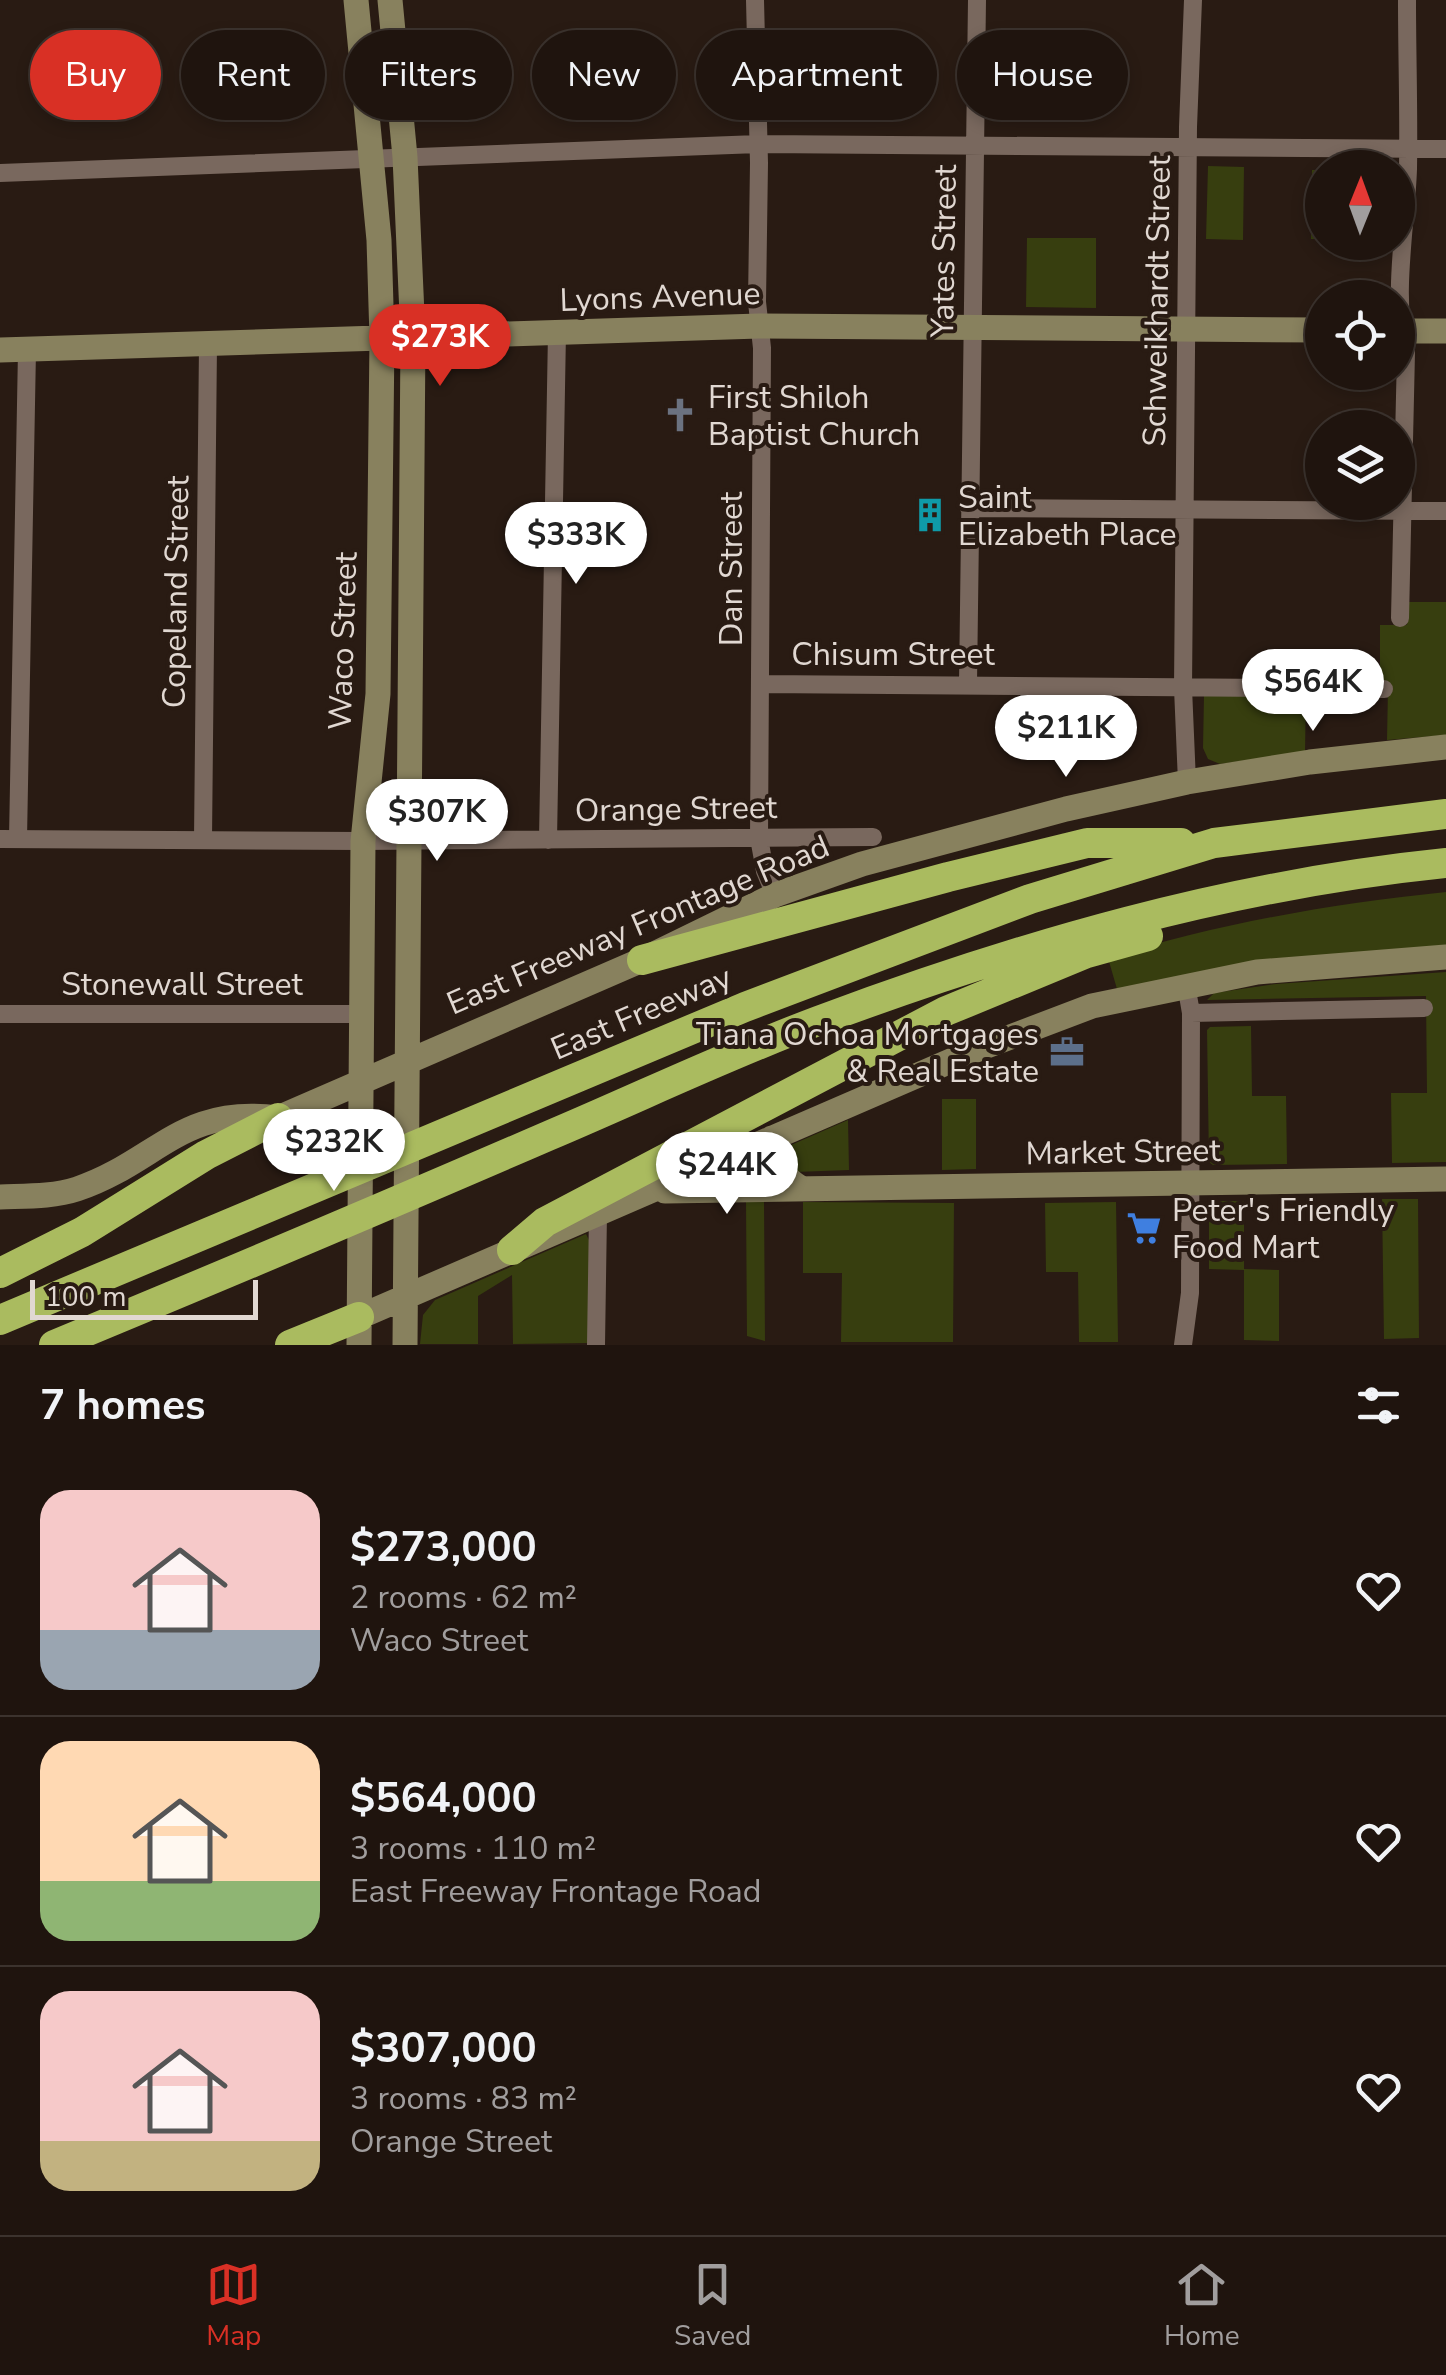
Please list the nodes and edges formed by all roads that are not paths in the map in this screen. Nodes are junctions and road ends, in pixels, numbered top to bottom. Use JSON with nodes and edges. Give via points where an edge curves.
{"nodes":[{"id":1,"x":356,"y":0,"type":"edge"},
{"id":2,"x":390,"y":0,"type":"edge"},
{"id":3,"x":755,"y":0,"type":"edge"},
{"id":4,"x":977,"y":0,"type":"edge"},
{"id":5,"x":1193,"y":0,"type":"edge"},
{"id":6,"x":1407,"y":0,"type":"edge"},
{"id":7,"x":758,"y":144,"type":"junction"},
{"id":8,"x":976,"y":146,"type":"junction"},
{"id":9,"x":1188,"y":148,"type":"junction"},
{"id":10,"x":1408,"y":149,"type":"junction"},
{"id":11,"x":1446,"y":149,"type":"edge"},
{"id":12,"x":405,"y":157,"type":"junction"},
{"id":13,"x":372,"y":158,"type":"junction"},
{"id":14,"x":0,"y":173,"type":"edge"},
{"id":15,"x":1402,"y":280,"type":"edge"},
{"id":16,"x":759,"y":326,"type":"junction"},
{"id":17,"x":972,"y":328,"type":"junction"},
{"id":18,"x":1188,"y":329,"type":"junction"},
{"id":19,"x":1305,"y":330,"type":"edge"},
{"id":20,"x":1415,"y":331,"type":"edge"},
{"id":21,"x":1446,"y":331,"type":"edge"},
{"id":22,"x":557,"y":332,"type":"junction"},
{"id":23,"x":413,"y":337,"type":"junction"},
{"id":24,"x":382,"y":338,"type":"junction"},
{"id":25,"x":208,"y":344,"type":"junction"},
{"id":26,"x":0,"y":350,"type":"edge"},
{"id":27,"x":27,"y":350,"type":"junction"},
{"id":28,"x":970,"y":508,"type":"junction"},
{"id":29,"x":1184,"y":510,"type":"junction"},
{"id":30,"x":1305,"y":511,"type":"edge"},
{"id":31,"x":1415,"y":511,"type":"edge"},
{"id":32,"x":1446,"y":511,"type":"edge"},
{"id":33,"x":1402,"y":520,"type":"edge"},
{"id":34,"x":379,"y":585,"type":"junction"},
{"id":35,"x":410,"y":586,"type":"junction"},
{"id":36,"x":1400,"y":618,"type":"dead end"},
{"id":37,"x":761,"y":684,"type":"junction"},
{"id":38,"x":968,"y":684,"type":"junction"},
{"id":39,"x":1182,"y":688,"type":"junction"},
{"id":40,"x":1384,"y":688,"type":"dead end"},
{"id":41,"x":1446,"y":747,"type":"edge"},
{"id":42,"x":1187,"y":782,"type":"junction"},
{"id":43,"x":1446,"y":814,"type":"edge"},
{"id":44,"x":873,"y":836,"type":"dead end"},
{"id":45,"x":759,"y":838,"type":"junction"},
{"id":46,"x":9,"y":840,"type":"edge"},
{"id":47,"x":203,"y":840,"type":"junction"},
{"id":48,"x":408,"y":840,"type":"junction"},
{"id":49,"x":548,"y":840,"type":"junction"},
{"id":50,"x":364,"y":841,"type":"junction"},
{"id":51,"x":1214,"y":843,"type":"junction"},
{"id":52,"x":1446,"y":863,"type":"edge"},
{"id":53,"x":1310,"y":880,"type":"junction"},
{"id":54,"x":775,"y":895,"type":"junction"},
{"id":55,"x":1446,"y":957,"type":"edge"},
{"id":56,"x":642,"y":960,"type":"junction"},
{"id":57,"x":1186,"y":984,"type":"junction"},
{"id":58,"x":1424,"y":1008,"type":"dead end"},
{"id":59,"x":1191,"y":1013,"type":"junction"},
{"id":60,"x":0,"y":1014,"type":"edge"},
{"id":61,"x":363,"y":1014,"type":"junction"},
{"id":62,"x":407,"y":1060,"type":"junction"},
{"id":63,"x":363,"y":1090,"type":"junction"},
{"id":64,"x":278,"y":1118,"type":"junction"},
{"id":65,"x":772,"y":1138,"type":"junction"},
{"id":66,"x":1446,"y":1180,"type":"edge"},
{"id":67,"x":1190,"y":1183,"type":"junction"},
{"id":68,"x":802,"y":1189,"type":"junction"},
{"id":69,"x":650,"y":1191,"type":"junction"},
{"id":70,"x":0,"y":1197,"type":"edge"},
{"id":71,"x":598,"y":1213,"type":"junction"},
{"id":72,"x":512,"y":1250,"type":"junction"},
{"id":73,"x":0,"y":1273,"type":"edge"},
{"id":74,"x":404,"y":1285,"type":"junction"},
{"id":75,"x":0,"y":1320,"type":"edge"},
{"id":76,"x":359,"y":1331,"type":"edge"},
{"id":77,"x":54,"y":1345,"type":"edge"},
{"id":78,"x":290,"y":1345,"type":"edge"},
{"id":79,"x":404,"y":1345,"type":"edge"},
{"id":80,"x":596,"y":1345,"type":"edge"},
{"id":81,"x":1183,"y":1345,"type":"edge"}],
"edges":[{"from":1,"to":13,"type":"main road","name":"Waco Street"},
{"from":2,"to":12,"type":"main road","name":"Waco Street"},
{"from":3,"to":7,"type":"street","name":"Dan Street"},
{"from":4,"to":8,"type":"street","name":"Yates Street"},
{"from":5,"to":9,"type":"street","name":"Schweikhardt Street"},
{"from":6,"to":10,"type":"street"},
{"from":7,"to":8,"type":"street"},
{"from":7,"to":12,"type":"street"},
{"from":7,"to":16,"type":"street","name":"Dan Street"},
{"from":8,"to":9,"type":"street"},
{"from":8,"to":17,"type":"street","name":"Yates Street"},
{"from":9,"to":10,"type":"street"},
{"from":9,"to":18,"type":"street","name":"Schweikhardt Street"},
{"from":10,"to":11,"type":"street"},
{"from":10,"to":15,"type":"street"},
{"from":12,"to":13,"type":"street"},
{"from":12,"to":23,"type":"main road","name":"Waco Street"},
{"from":13,"to":14,"type":"street"},
{"from":13,"to":24,"type":"main road","name":"Waco Street"},
{"from":16,"to":17,"type":"main road","name":"Lyons Avenue"},
{"from":16,"to":22,"type":"main road","name":"Lyons Avenue"},
{"from":16,"to":37,"type":"street","name":"Dan Street"},
{"from":17,"to":18,"type":"main road","name":"Lyons Avenue"},
{"from":17,"to":28,"type":"street","name":"Yates Street"},
{"from":18,"to":19,"type":"main road","name":"Lyons Avenue"},
{"from":18,"to":29,"type":"street","name":"Schweikhardt Street"},
{"from":20,"to":21,"type":"main road"},
{"from":22,"to":23,"type":"main road","name":"Lyons Avenue"},
{"from":22,"to":49,"type":"street"},
{"from":23,"to":24,"type":"main road","name":"Lyons Avenue"},
{"from":23,"to":35,"type":"main road","name":"Waco Street"},
{"from":24,"to":25,"type":"main road","name":"Lyons Avenue"},
{"from":24,"to":34,"type":"main road","name":"Waco Street"},
{"from":25,"to":27,"type":"main road","name":"Lyons Avenue"},
{"from":25,"to":47,"type":"street","name":"Copeland Street"},
{"from":26,"to":27,"type":"main road","name":"Lyons Avenue"},
{"from":27,"to":46,"type":"street"},
{"from":28,"to":29,"type":"street"},
{"from":28,"to":38,"type":"street","name":"Yates Street"},
{"from":29,"to":30,"type":"street"},
{"from":29,"to":39,"type":"street","name":"Schweikhardt Street"},
{"from":31,"to":32,"type":"street"},
{"from":33,"to":36,"type":"street"},
{"from":34,"to":35,"type":"main road"},
{"from":34,"to":50,"type":"main road","name":"Waco Street","via":[[378,694]]},
{"from":35,"to":48,"type":"main road","name":"Waco Street"},
{"from":37,"to":38,"type":"street","name":"Chisum Street"},
{"from":37,"to":45,"type":"street","name":"Dan Street"},
{"from":38,"to":39,"type":"street","name":"Chisum Street"},
{"from":39,"to":40,"type":"street","name":"Chisum Street"},
{"from":39,"to":42,"type":"street","name":"Schweikhardt Street"},
{"from":41,"to":42,"type":"main road","name":"East Freeway Frontage Road"},
{"from":42,"to":54,"type":"main road","name":"East Freeway Frontage Road","via":[[960,836]]},
{"from":43,"to":51,"type":"highway","name":"East Freeway"},
{"from":44,"to":45,"type":"street","name":"Orange Street"},
{"from":45,"to":49,"type":"street","name":"Orange Street"},
{"from":45,"to":54,"type":"street","name":"Dan Street"},
{"from":46,"to":47,"type":"street","name":"Orange Street"},
{"from":47,"to":50,"type":"street","name":"Orange Street"},
{"from":48,"to":49,"type":"street","name":"Orange Street"},
{"from":48,"to":50,"type":"street","name":"Orange Street"},
{"from":48,"to":62,"type":"main road","name":"Waco Street"},
{"from":50,"to":61,"type":"main road","name":"Waco Street"},
{"from":51,"to":56,"type":"highway","via":[[1087,843]]},
{"from":51,"to":75,"type":"highway","name":"East Freeway","via":[[1030,898],[834,972]]},
{"from":52,"to":53,"type":"highway"},
{"from":53,"to":72,"type":"highway","via":[[1254,911],[1087,953],[946,1011],[545,1222]]},
{"from":53,"to":77,"type":"highway","via":[[1081,932],[815,1022]]},
{"from":54,"to":56,"type":"main road","name":"East Freeway Frontage Road"},
{"from":55,"to":57,"type":"main road"},
{"from":56,"to":62,"type":"main road","name":"East Freeway Frontage Road"},
{"from":57,"to":59,"type":"street"},
{"from":57,"to":65,"type":"main road","via":[[1033,1026]]},
{"from":58,"to":59,"type":"street"},
{"from":59,"to":67,"type":"street"},
{"from":60,"to":61,"type":"street","name":"Stonewall Street"},
{"from":61,"to":63,"type":"main road","name":"Waco Street"},
{"from":62,"to":63,"type":"main road","name":"East Freeway Frontage Road"},
{"from":62,"to":74,"type":"main road","name":"Waco Street"},
{"from":63,"to":64,"type":"main road","name":"East Freeway Frontage Road"},
{"from":63,"to":76,"type":"main road","name":"Waco Street"},
{"from":64,"to":70,"type":"main road","via":[[228,1116],[184,1129],[74,1190]]},
{"from":64,"to":73,"type":"highway"},
{"from":65,"to":68,"type":"main road","via":[[780,1172]]},
{"from":65,"to":69,"type":"main road"},
{"from":66,"to":67,"type":"main road","name":"Market Street"},
{"from":67,"to":68,"type":"main road","name":"Market Street"},
{"from":67,"to":81,"type":"street"},
{"from":68,"to":69,"type":"main road","name":"Market Street"},
{"from":69,"to":71,"type":"main road"},
{"from":71,"to":72,"type":"main road"},
{"from":71,"to":80,"type":"street"},
{"from":72,"to":74,"type":"main road"},
{"from":74,"to":76,"type":"main road"},
{"from":74,"to":79,"type":"main road","name":"Waco Street"},
{"from":76,"to":78,"type":"highway"}]}
